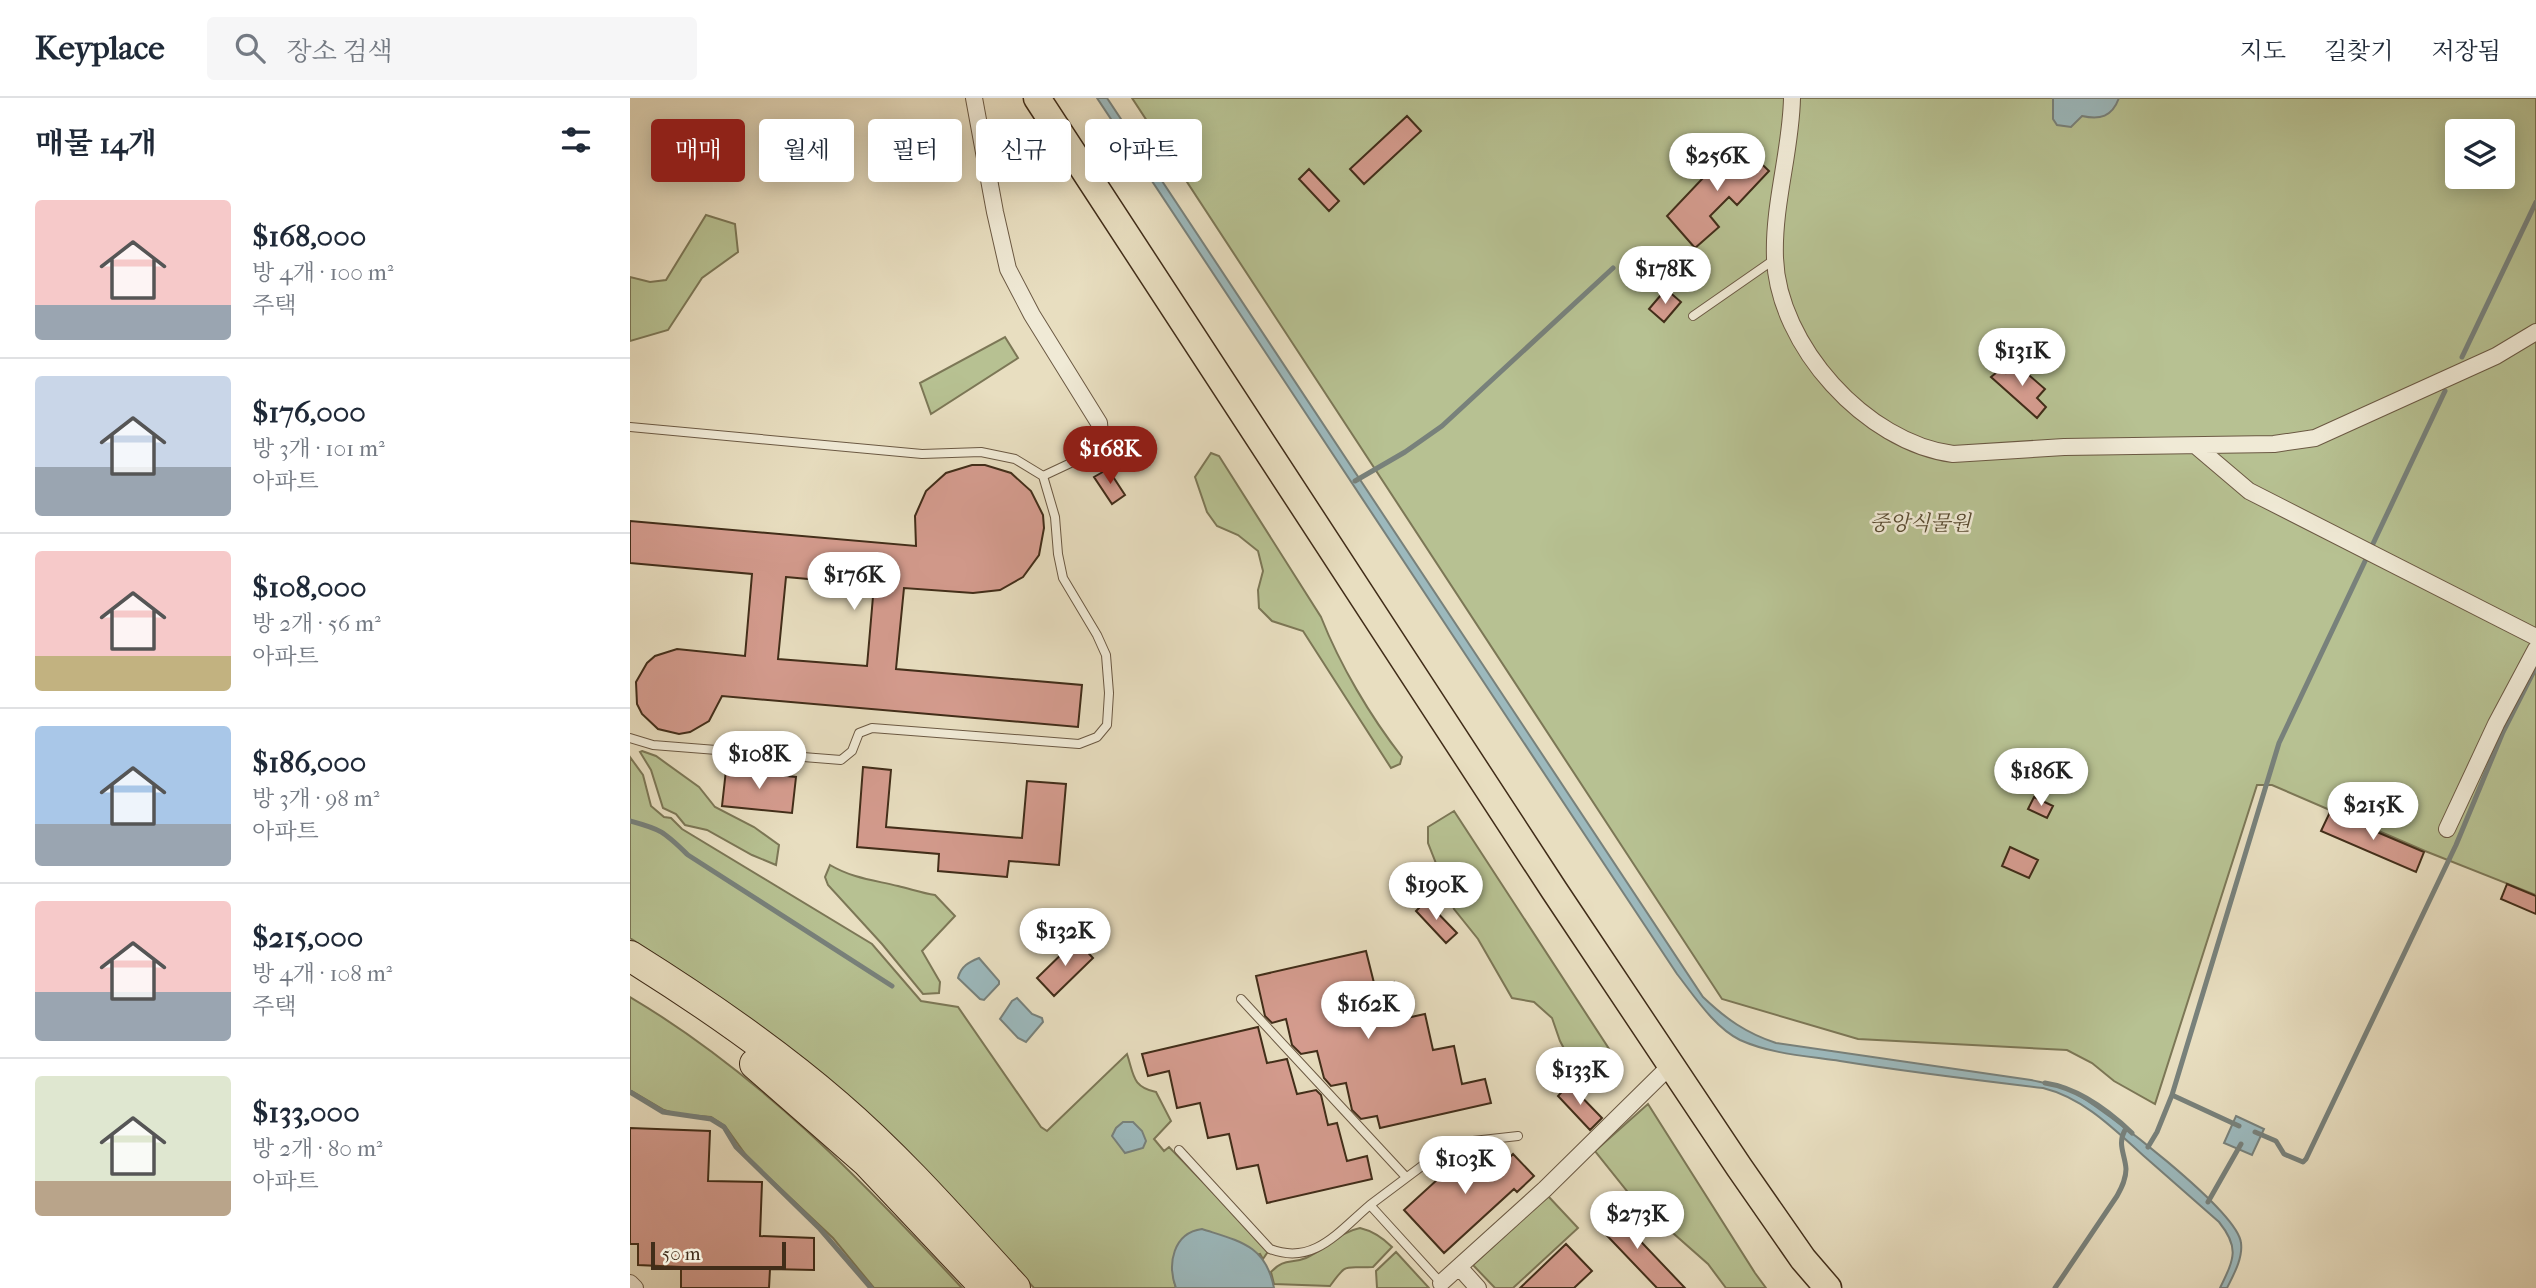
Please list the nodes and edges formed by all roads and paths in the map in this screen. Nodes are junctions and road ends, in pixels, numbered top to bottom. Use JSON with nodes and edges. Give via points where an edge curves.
{"nodes":[{"id":1,"x":974,"y":98,"type":"edge"},
{"id":2,"x":1037,"y":98,"type":"edge"},
{"id":3,"x":1792,"y":98,"type":"edge"},
{"id":4,"x":1775,"y":259,"type":"junction"},
{"id":5,"x":1693,"y":316,"type":"dead end"},
{"id":6,"x":2536,"y":332,"type":"edge"},
{"id":7,"x":630,"y":428,"type":"edge"},
{"id":8,"x":2196,"y":446,"type":"junction"},
{"id":9,"x":1091,"y":453,"type":"joint"},
{"id":10,"x":1043,"y":476,"type":"junction"},
{"id":11,"x":2536,"y":637,"type":"edge"},
{"id":12,"x":2536,"y":649,"type":"edge"},
{"id":13,"x":630,"y":738,"type":"edge"},
{"id":14,"x":2447,"y":829,"type":"dead end"},
{"id":15,"x":630,"y":956,"type":"edge"},
{"id":16,"x":630,"y":979,"type":"edge"},
{"id":17,"x":1241,"y":999,"type":"dead end"},
{"id":18,"x":1671,"y":1065,"type":"junction"},
{"id":19,"x":1518,"y":1136,"type":"dead end"},
{"id":20,"x":1178,"y":1150,"type":"dead end"},
{"id":21,"x":1406,"y":1177,"type":"junction"},
{"id":22,"x":1370,"y":1205,"type":"junction"},
{"id":23,"x":1459,"y":1267,"type":"junction"},
{"id":24,"x":630,"y":1283,"type":"edge"},
{"id":25,"x":1441,"y":1283,"type":"joint"},
{"id":26,"x":635,"y":1288,"type":"edge"},
{"id":27,"x":986,"y":1288,"type":"edge"},
{"id":28,"x":1015,"y":1288,"type":"edge"},
{"id":29,"x":1477,"y":1288,"type":"edge"},
{"id":30,"x":1828,"y":1288,"type":"edge"}],
"edges":[{"from":1,"to":9,"type":"street","via":[[1008,269],[1099,423],[1101,444]]},
{"from":2,"to":18,"type":"main road"},
{"from":3,"to":4,"type":"street"},
{"from":4,"to":5,"type":"lane"},
{"from":4,"to":8,"type":"street","via":[[1787,314],[1818,365],[1859,411],[1914,444],[1953,454]]},
{"from":6,"to":8,"type":"street","via":[[2496,356],[2315,438]]},
{"from":7,"to":10,"type":"lane","via":[[914,453],[981,452],[1015,459]]},
{"from":8,"to":11,"type":"street","via":[[2249,491]]},
{"from":9,"to":10,"type":"lane"},
{"from":10,"to":13,"type":"lane","via":[[1055,517],[1063,578],[1105,655],[1110,693],[1107,725],[1097,737],[1079,744],[872,727],[859,733],[852,751],[841,760],[653,745]]},
{"from":12,"to":14,"type":"street"},
{"from":15,"to":28,"type":"highway","via":[[749,1034],[837,1105]]},
{"from":16,"to":27,"type":"highway","via":[[743,1054],[821,1121],[867,1162]]},
{"from":17,"to":21,"type":"lane"},
{"from":18,"to":23,"type":"street"},
{"from":18,"to":30,"type":"main road","via":[[1803,1259]]},
{"from":19,"to":21,"type":"lane","via":[[1446,1148]]},
{"from":20,"to":22,"type":"lane","via":[[1270,1249],[1283,1254],[1303,1254],[1321,1247]]},
{"from":21,"to":22,"type":"lane"},
{"from":22,"to":25,"type":"lane"},
{"from":23,"to":25,"type":"street"},
{"from":23,"to":29,"type":"street"},
{"from":24,"to":26,"type":"street"}]}
